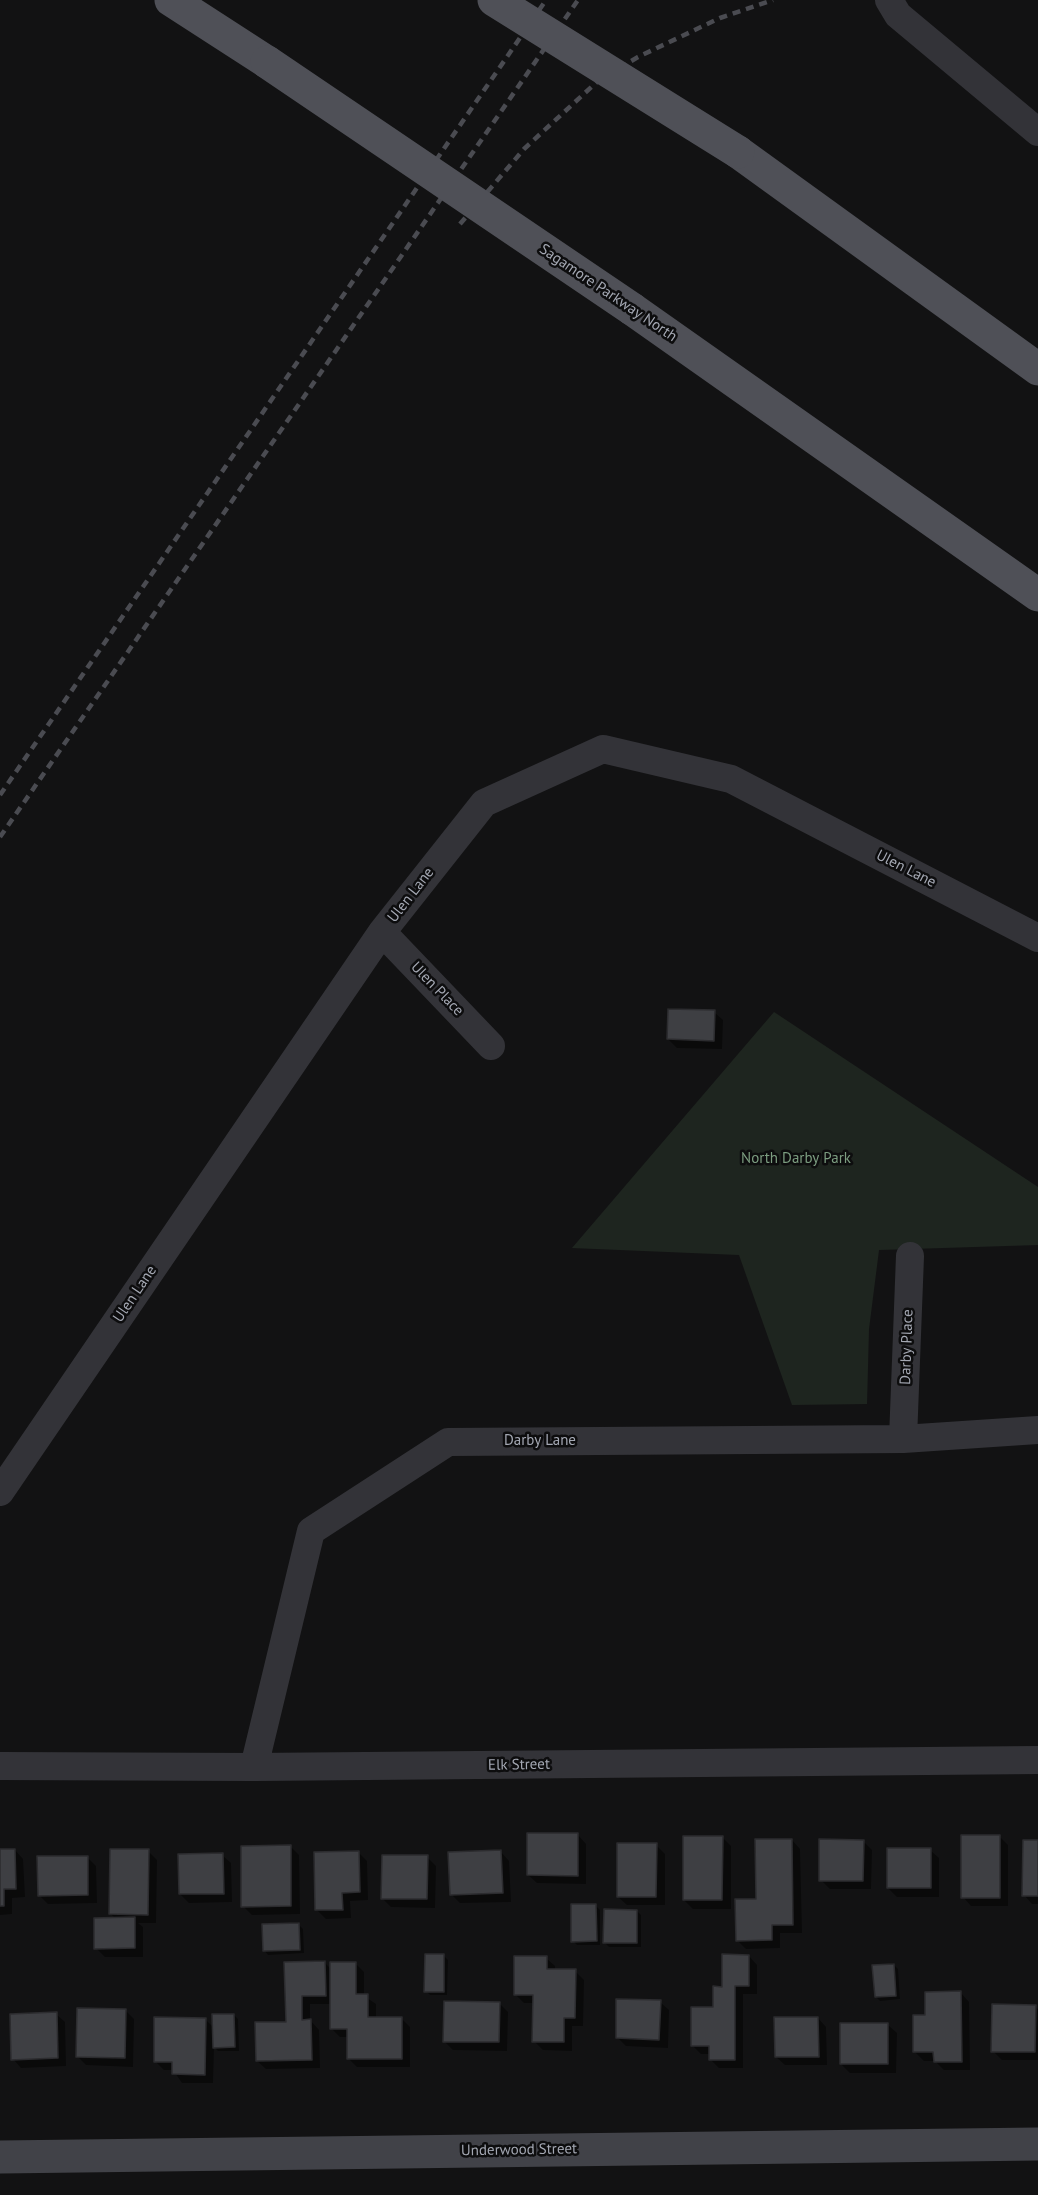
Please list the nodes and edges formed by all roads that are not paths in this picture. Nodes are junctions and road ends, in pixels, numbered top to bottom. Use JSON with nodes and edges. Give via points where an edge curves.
{"nodes":[{"id":1,"x":171,"y":0,"type":"edge"},
{"id":2,"x":494,"y":0,"type":"edge"},
{"id":3,"x":890,"y":0,"type":"edge"},
{"id":4,"x":1038,"y":132,"type":"edge"},
{"id":5,"x":1038,"y":369,"type":"edge"},
{"id":6,"x":1038,"y":595,"type":"edge"},
{"id":7,"x":382,"y":932,"type":"junction"},
{"id":8,"x":1038,"y":938,"type":"edge"},
{"id":9,"x":491,"y":1046,"type":"dead end"},
{"id":10,"x":910,"y":1256,"type":"dead end"},
{"id":11,"x":1038,"y":1430,"type":"edge"},
{"id":12,"x":903,"y":1439,"type":"junction"},
{"id":13,"x":0,"y":1492,"type":"edge"},
{"id":14,"x":1038,"y":1760,"type":"edge"},
{"id":15,"x":0,"y":1766,"type":"edge"},
{"id":16,"x":254,"y":1767,"type":"junction"},
{"id":17,"x":1038,"y":2144,"type":"edge"},
{"id":18,"x":0,"y":2157,"type":"edge"}],
"edges":[{"from":1,"to":6,"type":"main road","name":"Sagamore Parkway North","bridge":true,"via":[[632,309]]},
{"from":2,"to":5,"type":"main road","bridge":true,"via":[[738,152]]},
{"from":3,"to":4,"type":"street","via":[[898,15]]},
{"from":7,"to":8,"type":"street","name":"Ulen Lane","via":[[484,803],[603,749],[731,779]]},
{"from":7,"to":9,"type":"street","name":"Ulen Place"},
{"from":7,"to":13,"type":"street","name":"Ulen Lane"},
{"from":10,"to":12,"type":"street","name":"Darby Place"},
{"from":11,"to":12,"type":"street","name":"Darby Lane"},
{"from":12,"to":16,"type":"street","name":"Darby Lane","via":[[448,1442],[311,1531]]},
{"from":14,"to":16,"type":"street","name":"Elk Street"},
{"from":15,"to":16,"type":"street","name":"Elk Street"},
{"from":17,"to":18,"type":"street","name":"Underwood Street"}]}
